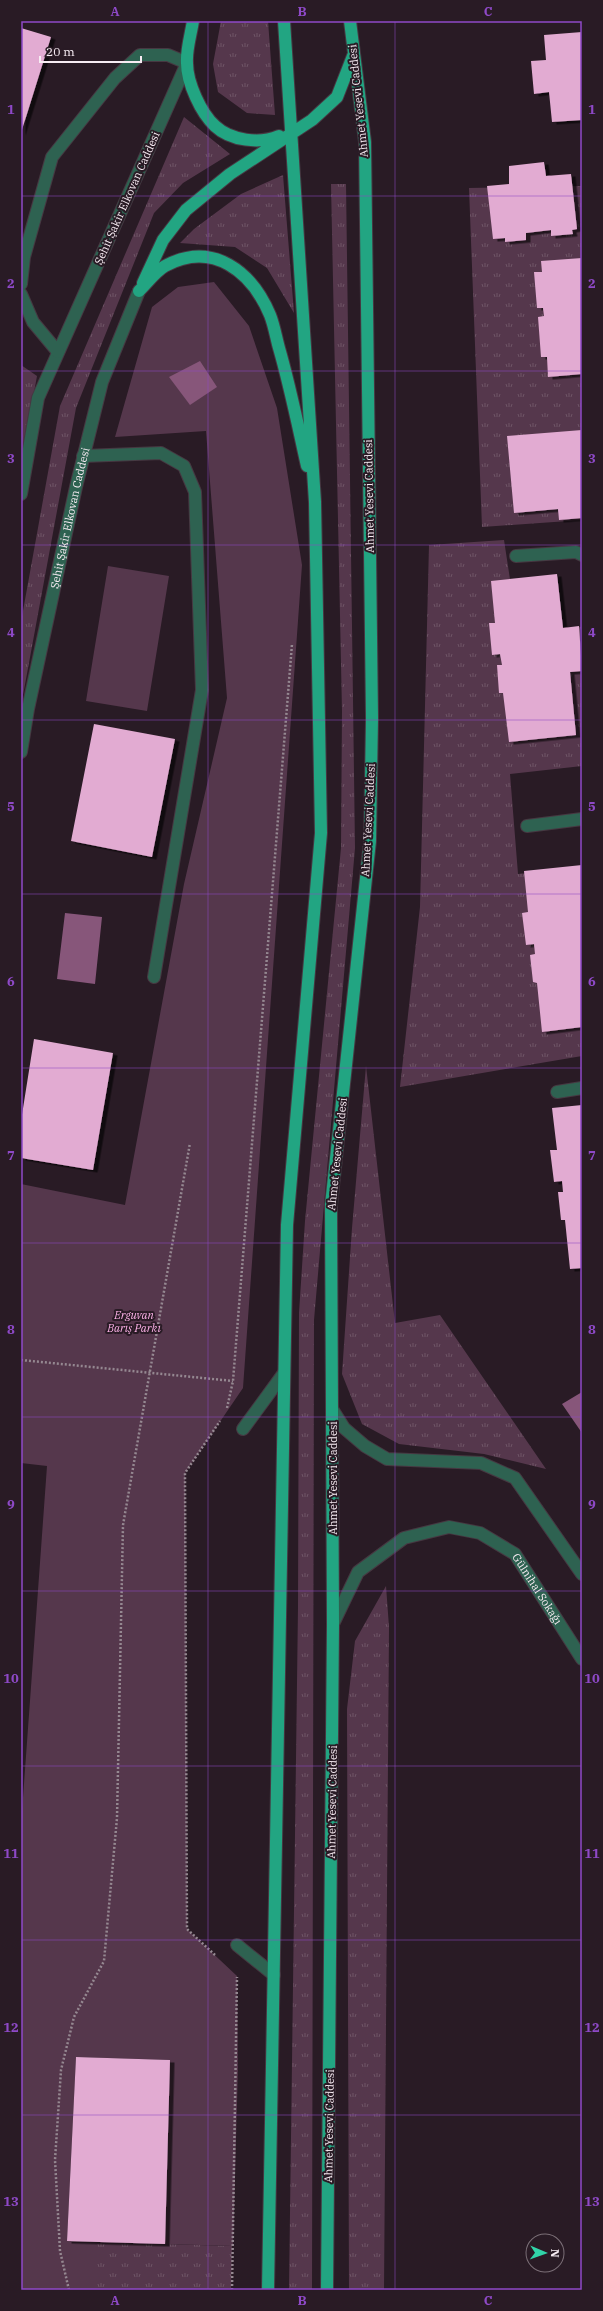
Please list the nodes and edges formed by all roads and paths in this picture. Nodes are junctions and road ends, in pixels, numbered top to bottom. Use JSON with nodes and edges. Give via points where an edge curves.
{"nodes":[{"id":1,"x":193,"y":21,"type":"edge"},
{"id":2,"x":284,"y":21,"type":"edge"},
{"id":3,"x":350,"y":21,"type":"edge"},
{"id":4,"x":354,"y":55,"type":"junction"},
{"id":5,"x":187,"y":64,"type":"junction"},
{"id":6,"x":292,"y":132,"type":"junction"},
{"id":7,"x":21,"y":284,"type":"edge"},
{"id":8,"x":139,"y":291,"type":"junction"},
{"id":9,"x":21,"y":294,"type":"edge"},
{"id":10,"x":58,"y":352,"type":"junction"},
{"id":11,"x":84,"y":456,"type":"junction"},
{"id":12,"x":21,"y":494,"type":"edge"},
{"id":13,"x":315,"y":502,"type":"junction"},
{"id":14,"x":582,"y":555,"type":"edge"},
{"id":15,"x":516,"y":556,"type":"dead end"},
{"id":16,"x":292,"y":636,"type":"dead end"},
{"id":17,"x":21,"y":752,"type":"edge"},
{"id":18,"x":582,"y":819,"type":"edge"},
{"id":19,"x":528,"y":826,"type":"dead end"},
{"id":20,"x":154,"y":977,"type":"dead end"},
{"id":21,"x":582,"y":1088,"type":"edge"},
{"id":22,"x":557,"y":1092,"type":"dead end"},
{"id":23,"x":190,"y":1143,"type":"dead end"},
{"id":24,"x":21,"y":1360,"type":"edge"},
{"id":25,"x":284,"y":1373,"type":"junction"},
{"id":26,"x":150,"y":1374,"type":"junction"},
{"id":27,"x":233,"y":1382,"type":"junction"},
{"id":28,"x":332,"y":1409,"type":"junction"},
{"id":29,"x":225,"y":1413,"type":"dead end"},
{"id":30,"x":221,"y":1419,"type":"dead end"},
{"id":31,"x":243,"y":1429,"type":"dead end"},
{"id":32,"x":582,"y":1574,"type":"edge"},
{"id":33,"x":333,"y":1624,"type":"junction"},
{"id":34,"x":582,"y":1659,"type":"edge"},
{"id":35,"x":237,"y":1945,"type":"dead end"},
{"id":36,"x":220,"y":1960,"type":"dead end"},
{"id":37,"x":232,"y":1971,"type":"dead end"},
{"id":38,"x":274,"y":1975,"type":"junction"},
{"id":39,"x":69,"y":2290,"type":"edge"},
{"id":40,"x":232,"y":2290,"type":"edge"},
{"id":41,"x":268,"y":2290,"type":"edge"},
{"id":42,"x":327,"y":2290,"type":"edge"}],
"edges":[{"from":1,"to":5,"type":"main road"},
{"from":2,"to":6,"type":"main road"},
{"from":3,"to":4,"type":"main road","name":"Ahmet Yesevi Caddesi"},
{"from":4,"to":6,"type":"main road","via":[[337,97],[312,120]]},
{"from":4,"to":28,"type":"main road","name":"Ahmet Yesevi Caddesi","via":[[365,142],[372,718],[370,841],[331,1205]]},
{"from":5,"to":6,"type":"main road","via":[[194,97],[215,127],[238,138],[266,141]]},
{"from":5,"to":7,"type":"street","via":[[168,55],[140,55],[115,78],[52,157],[24,257]]},
{"from":5,"to":10,"type":"street","name":"Şehit Şakir Elkovan Caddesi"},
{"from":6,"to":8,"type":"main road","via":[[230,174],[186,210],[163,240]]},
{"from":6,"to":13,"type":"main road"},
{"from":8,"to":11,"type":"street","name":"Şehit Şakir Elkovan Caddesi","via":[[102,382]]},
{"from":8,"to":13,"type":"main road","via":[[164,266],[188,258],[208,256],[232,265],[249,281],[270,315],[286,369]]},
{"from":9,"to":10,"type":"street","via":[[33,322]]},
{"from":10,"to":12,"type":"street","name":"Şehit Şakir Elkovan Caddesi","via":[[38,398]]},
{"from":11,"to":17,"type":"street","name":"Şehit Şakir Elkovan Caddesi"},
{"from":11,"to":20,"type":"street","via":[[161,453],[184,466],[195,492],[202,690]]},
{"from":13,"to":25,"type":"main road","via":[[321,833],[287,1225]]},
{"from":14,"to":15,"type":"street","via":[[576,552]]},
{"from":16,"to":27,"type":"path"},
{"from":18,"to":19,"type":"street"},
{"from":21,"to":22,"type":"street"},
{"from":23,"to":26,"type":"path"},
{"from":24,"to":26,"type":"path"},
{"from":25,"to":31,"type":"street"},
{"from":25,"to":38,"type":"main road"},
{"from":26,"to":27,"type":"path"},
{"from":26,"to":39,"type":"path","via":[[123,1525],[117,1818],[104,1961],[74,2017],[61,2070],[55,2160],[60,2251]]},
{"from":27,"to":29,"type":"path"},
{"from":28,"to":32,"type":"street","via":[[344,1428],[365,1446],[387,1459],[480,1463],[515,1478]]},
{"from":28,"to":33,"type":"main road","name":"Ahmet Yesevi Caddesi"},
{"from":30,"to":36,"type":"path","via":[[185,1473],[187,1929]]},
{"from":33,"to":34,"type":"street","name":"Gülnihal Sokağı","via":[[358,1572],[404,1538],[448,1526],[480,1533],[515,1554]]},
{"from":33,"to":42,"type":"main road","name":"Ahmet Yesevi Caddesi"},
{"from":35,"to":38,"type":"street"},
{"from":37,"to":40,"type":"path","via":[[237,1976]]},
{"from":38,"to":41,"type":"main road"}]}
